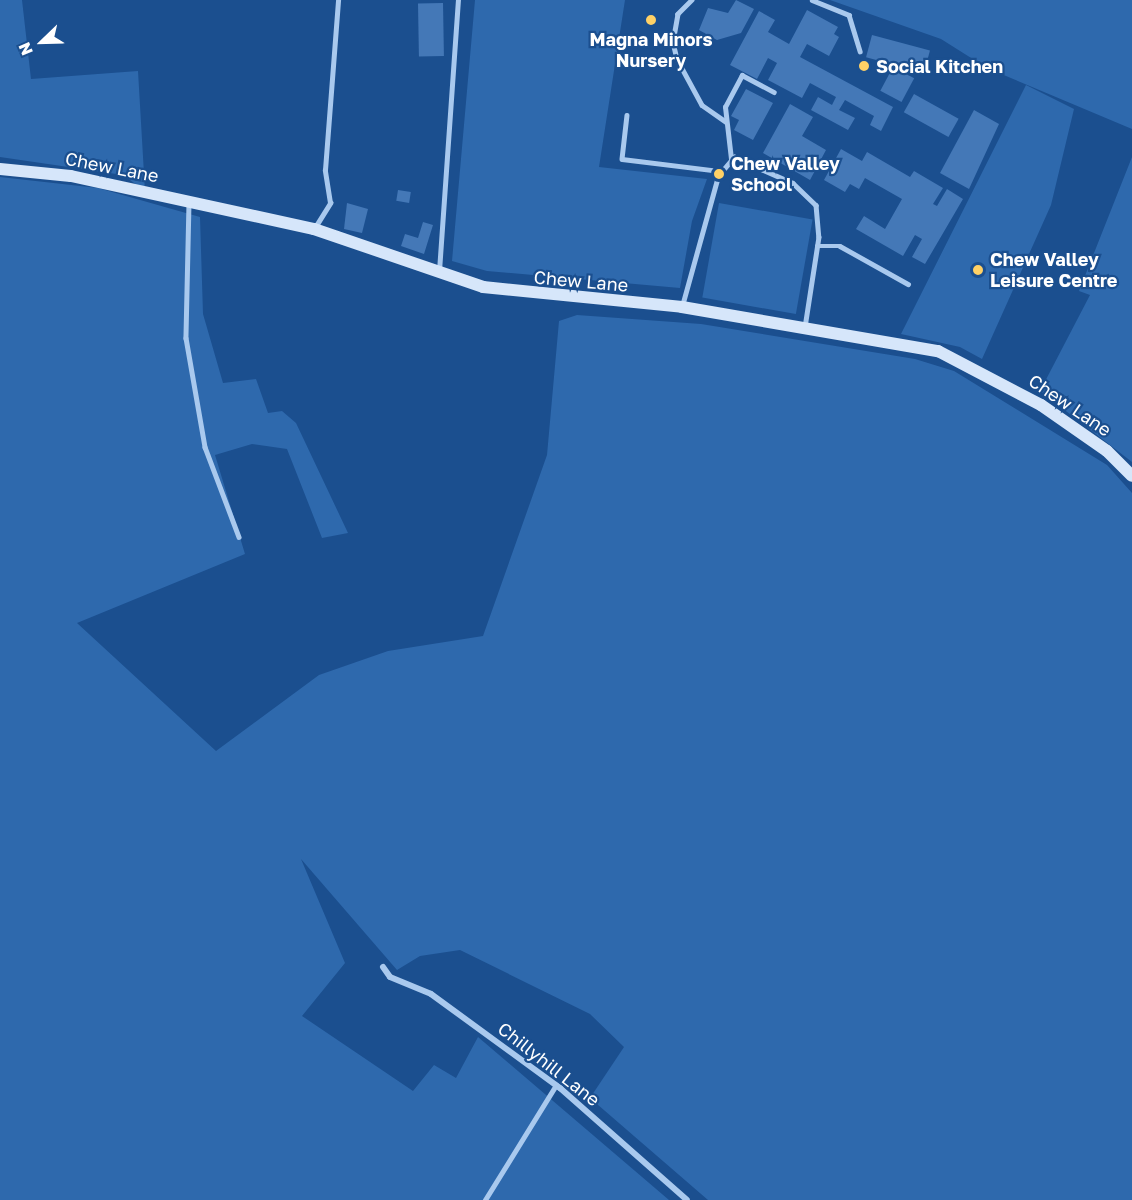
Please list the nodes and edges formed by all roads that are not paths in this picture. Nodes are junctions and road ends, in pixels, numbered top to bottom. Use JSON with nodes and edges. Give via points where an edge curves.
{"nodes":[{"id":1,"x":338,"y":0,"type":"edge"},
{"id":2,"x":458,"y":0,"type":"edge"},
{"id":3,"x":692,"y":0,"type":"edge"},
{"id":4,"x":812,"y":0,"type":"edge"},
{"id":5,"x":860,"y":51,"type":"dead end"},
{"id":6,"x":774,"y":92,"type":"dead end"},
{"id":7,"x":627,"y":116,"type":"dead end"},
{"id":8,"x":726,"y":122,"type":"junction"},
{"id":9,"x":731,"y":159,"type":"junction"},
{"id":10,"x":0,"y":169,"type":"edge"},
{"id":11,"x":720,"y":171,"type":"junction"},
{"id":12,"x":189,"y":200,"type":"junction"},
{"id":13,"x":314,"y":229,"type":"junction"},
{"id":14,"x":817,"y":246,"type":"junction"},
{"id":15,"x":439,"y":270,"type":"junction"},
{"id":16,"x":908,"y":284,"type":"dead end"},
{"id":17,"x":681,"y":307,"type":"junction"},
{"id":18,"x":805,"y":330,"type":"junction"},
{"id":19,"x":1132,"y":476,"type":"edge"},
{"id":20,"x":239,"y":537,"type":"dead end"},
{"id":21,"x":382,"y":967,"type":"dead end"},
{"id":22,"x":556,"y":1085,"type":"junction"},
{"id":23,"x":485,"y":1200,"type":"edge"},
{"id":24,"x":687,"y":1200,"type":"edge"}],
"edges":[{"from":1,"to":13,"type":"lane","via":[[325,170],[330,203]]},
{"from":2,"to":15,"type":"lane"},
{"from":3,"to":8,"type":"lane","via":[[678,14],[677,59],[702,105]]},
{"from":4,"to":5,"type":"lane","via":[[849,15]]},
{"from":6,"to":8,"type":"lane","via":[[742,75],[725,107]]},
{"from":7,"to":11,"type":"lane","via":[[622,159]]},
{"from":8,"to":9,"type":"lane"},
{"from":9,"to":11,"type":"lane"},
{"from":9,"to":14,"type":"lane","via":[[747,160],[807,194],[820,220]]},
{"from":10,"to":12,"type":"main road","name":"Chew Lane","via":[[71,176]]},
{"from":11,"to":17,"type":"lane"},
{"from":12,"to":13,"type":"main road","name":"Chew Lane"},
{"from":12,"to":20,"type":"lane","via":[[186,338],[205,447]]},
{"from":13,"to":15,"type":"main road","name":"Chew Lane"},
{"from":14,"to":16,"type":"lane","via":[[840,246]]},
{"from":14,"to":18,"type":"lane"},
{"from":15,"to":17,"type":"main road","name":"Chew Lane","via":[[483,287],[536,296]]},
{"from":17,"to":18,"type":"main road","name":"Chew Lane"},
{"from":18,"to":19,"type":"main road","name":"Chew Lane","via":[[955,357],[1041,405],[1107,451]]},
{"from":21,"to":22,"type":"street","name":"Chillyhill Lane","via":[[390,977],[431,994]]},
{"from":22,"to":23,"type":"lane"},
{"from":22,"to":24,"type":"street","name":"Chillyhill Lane"}]}
